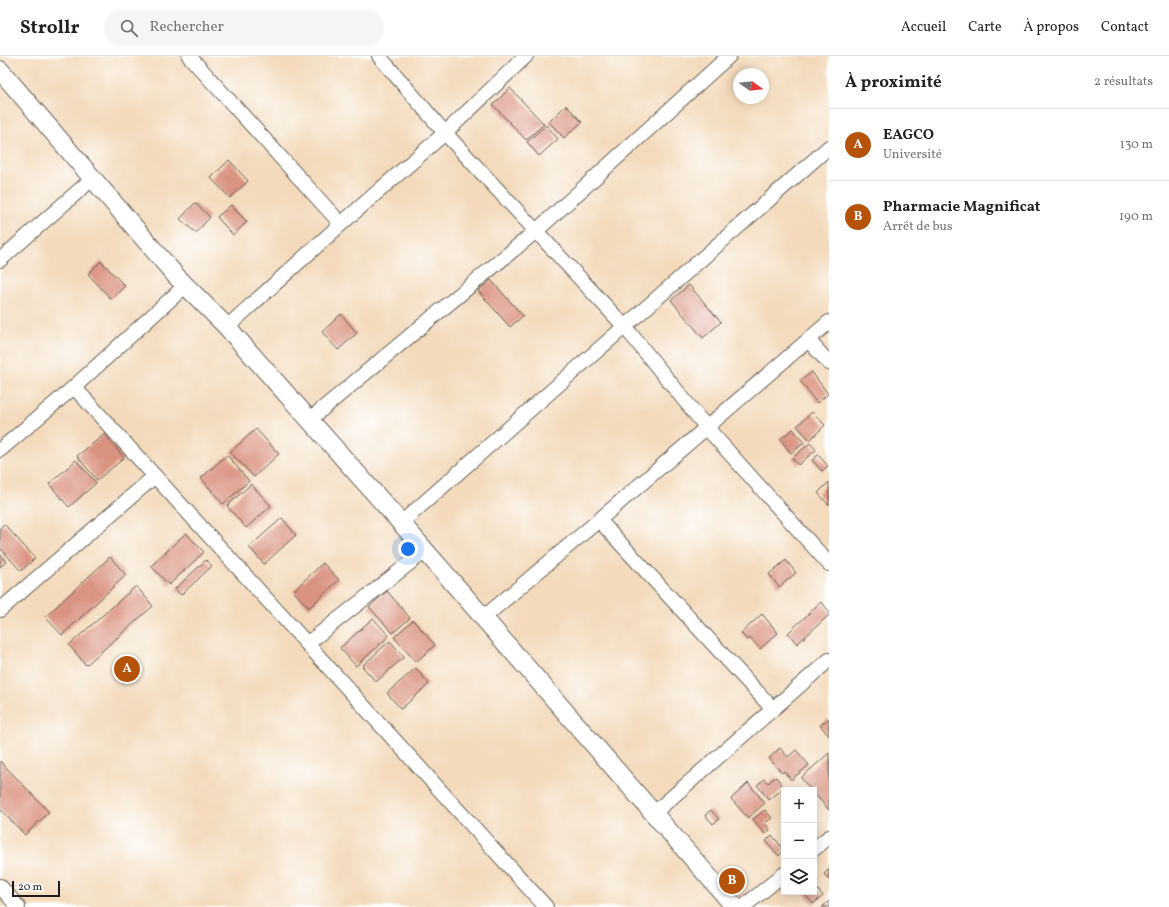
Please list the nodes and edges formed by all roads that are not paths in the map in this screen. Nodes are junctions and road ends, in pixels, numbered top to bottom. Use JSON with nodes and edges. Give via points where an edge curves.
{"nodes":[{"id":1,"x":189,"y":56,"type":"edge"},
{"id":2,"x":379,"y":56,"type":"edge"},
{"id":3,"x":526,"y":56,"type":"edge"},
{"id":4,"x":729,"y":56,"type":"edge"},
{"id":5,"x":0,"y":70,"type":"edge"},
{"id":6,"x":445,"y":133,"type":"junction"},
{"id":7,"x":829,"y":147,"type":"edge"},
{"id":8,"x":92,"y":179,"type":"junction"},
{"id":9,"x":341,"y":224,"type":"junction"},
{"id":10,"x":536,"y":231,"type":"junction"},
{"id":11,"x":0,"y":260,"type":"edge"},
{"id":12,"x":185,"y":286,"type":"junction"},
{"id":13,"x":829,"y":322,"type":"edge"},
{"id":14,"x":227,"y":327,"type":"junction"},
{"id":15,"x":625,"y":327,"type":"junction"},
{"id":16,"x":808,"y":340,"type":"junction"},
{"id":17,"x":829,"y":363,"type":"edge"},
{"id":18,"x":74,"y":387,"type":"junction"},
{"id":19,"x":309,"y":420,"type":"junction"},
{"id":20,"x":707,"y":428,"type":"junction"},
{"id":21,"x":0,"y":450,"type":"edge"},
{"id":22,"x":155,"y":476,"type":"junction"},
{"id":23,"x":599,"y":520,"type":"junction"},
{"id":24,"x":401,"y":524,"type":"junction"},
{"id":25,"x":425,"y":551,"type":"junction"},
{"id":26,"x":829,"y":564,"type":"edge"},
{"id":27,"x":0,"y":610,"type":"edge"},
{"id":28,"x":484,"y":618,"type":"junction"},
{"id":29,"x":308,"y":643,"type":"junction"},
{"id":30,"x":829,"y":660,"type":"edge"},
{"id":31,"x":772,"y":708,"type":"junction"},
{"id":32,"x":654,"y":813,"type":"junction"},
{"id":33,"x":829,"y":837,"type":"edge"},
{"id":34,"x":817,"y":847,"type":"edge"},
{"id":35,"x":781,"y":876,"type":"edge"},
{"id":36,"x":0,"y":886,"type":"edge"},
{"id":37,"x":18,"y":907,"type":"edge"},
{"id":38,"x":546,"y":907,"type":"edge"},
{"id":39,"x":735,"y":907,"type":"edge"},
{"id":40,"x":744,"y":907,"type":"edge"}],
"edges":[{"from":1,"to":9,"type":"street"},
{"from":2,"to":6,"type":"street"},
{"from":3,"to":6,"type":"street"},
{"from":4,"to":10,"type":"street"},
{"from":5,"to":8,"type":"street"},
{"from":6,"to":9,"type":"street"},
{"from":6,"to":10,"type":"street"},
{"from":7,"to":15,"type":"street"},
{"from":8,"to":11,"type":"street"},
{"from":8,"to":12,"type":"street"},
{"from":9,"to":14,"type":"street"},
{"from":10,"to":15,"type":"street"},
{"from":10,"to":19,"type":"street"},
{"from":12,"to":14,"type":"street"},
{"from":12,"to":18,"type":"street"},
{"from":13,"to":16,"type":"street"},
{"from":14,"to":19,"type":"street"},
{"from":15,"to":20,"type":"street"},
{"from":15,"to":24,"type":"street"},
{"from":16,"to":17,"type":"street"},
{"from":16,"to":20,"type":"street"},
{"from":18,"to":21,"type":"street"},
{"from":18,"to":22,"type":"street"},
{"from":19,"to":24,"type":"street"},
{"from":20,"to":23,"type":"street"},
{"from":20,"to":26,"type":"street"},
{"from":22,"to":27,"type":"street"},
{"from":22,"to":29,"type":"street"},
{"from":23,"to":28,"type":"street"},
{"from":23,"to":31,"type":"street"},
{"from":24,"to":25,"type":"street"},
{"from":25,"to":28,"type":"street"},
{"from":25,"to":29,"type":"street"},
{"from":28,"to":32,"type":"street"},
{"from":29,"to":38,"type":"street"},
{"from":30,"to":31,"type":"street"},
{"from":31,"to":32,"type":"street"},
{"from":32,"to":39,"type":"street"},
{"from":33,"to":34,"type":"street"},
{"from":35,"to":40,"type":"street"},
{"from":36,"to":37,"type":"street"}]}
